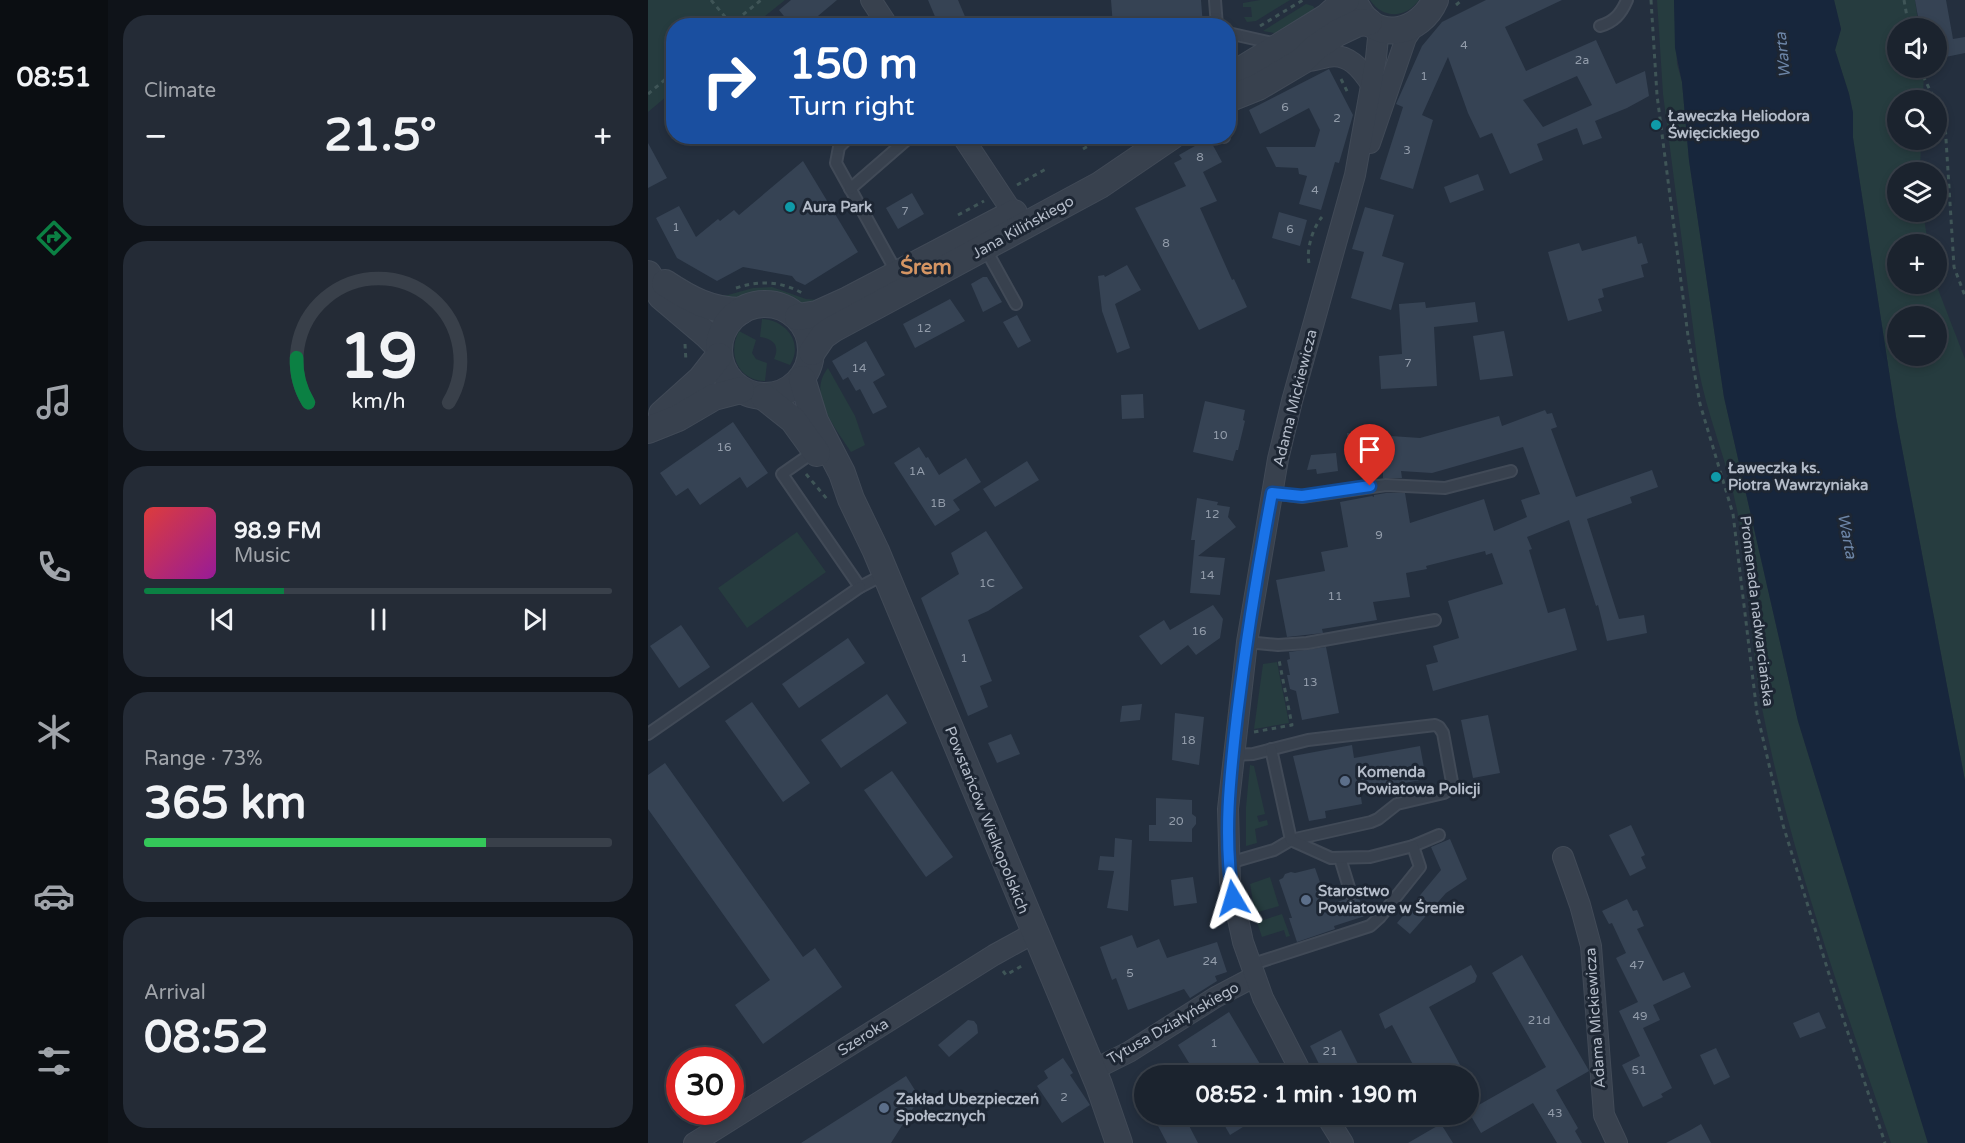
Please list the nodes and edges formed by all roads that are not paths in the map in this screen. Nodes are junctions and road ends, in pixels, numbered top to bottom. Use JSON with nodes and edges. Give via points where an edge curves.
{"nodes":[{"id":1,"x":871,"y":0,"type":"edge"},
{"id":2,"x":1215,"y":0,"type":"edge"},
{"id":3,"x":1346,"y":0,"type":"edge"},
{"id":4,"x":1354,"y":0,"type":"edge"},
{"id":5,"x":1626,"y":0,"type":"edge"},
{"id":6,"x":1442,"y":5,"type":"edge"},
{"id":7,"x":883,"y":18,"type":"edge"},
{"id":8,"x":1216,"y":18,"type":"edge"},
{"id":9,"x":1374,"y":25,"type":"junction"},
{"id":10,"x":1414,"y":26,"type":"junction"},
{"id":11,"x":1600,"y":26,"type":"dead end"},
{"id":12,"x":1236,"y":35,"type":"edge"},
{"id":13,"x":1281,"y":45,"type":"junction"},
{"id":14,"x":1302,"y":61,"type":"junction"},
{"id":15,"x":1236,"y":73,"type":"edge"},
{"id":16,"x":1371,"y":84,"type":"junction"},
{"id":17,"x":1236,"y":96,"type":"edge"},
{"id":18,"x":842,"y":144,"type":"edge"},
{"id":19,"x":902,"y":144,"type":"edge"},
{"id":20,"x":967,"y":144,"type":"edge"},
{"id":21,"x":1131,"y":144,"type":"edge"},
{"id":22,"x":1161,"y":144,"type":"edge"},
{"id":23,"x":1355,"y":175,"type":"junction"},
{"id":24,"x":850,"y":189,"type":"junction"},
{"id":25,"x":1010,"y":213,"type":"junction"},
{"id":26,"x":985,"y":248,"type":"junction"},
{"id":27,"x":897,"y":274,"type":"junction"},
{"id":28,"x":649,"y":276,"type":"edge"},
{"id":29,"x":736,"y":300,"type":"junction"},
{"id":30,"x":1016,"y":304,"type":"dead end"},
{"id":31,"x":798,"y":317,"type":"junction"},
{"id":32,"x":719,"y":351,"type":"junction"},
{"id":33,"x":812,"y":352,"type":"junction"},
{"id":34,"x":802,"y":379,"type":"junction"},
{"id":35,"x":753,"y":393,"type":"junction"},
{"id":36,"x":649,"y":429,"type":"edge"},
{"id":37,"x":807,"y":457,"type":"junction"},
{"id":38,"x":1511,"y":471,"type":"dead end"},
{"id":39,"x":1272,"y":493,"type":"junction"},
{"id":40,"x":842,"y":503,"type":"junction"},
{"id":41,"x":885,"y":574,"type":"junction"},
{"id":42,"x":860,"y":587,"type":"junction"},
{"id":43,"x":1435,"y":620,"type":"dead end"},
{"id":44,"x":1253,"y":642,"type":"junction"},
{"id":45,"x":648,"y":734,"type":"edge"},
{"id":46,"x":1271,"y":749,"type":"junction"},
{"id":47,"x":1239,"y":755,"type":"junction"},
{"id":48,"x":1439,"y":835,"type":"dead end"},
{"id":49,"x":1291,"y":840,"type":"junction"},
{"id":50,"x":1413,"y":846,"type":"junction"},
{"id":51,"x":1563,"y":857,"type":"dead end"},
{"id":52,"x":1340,"y":858,"type":"junction"},
{"id":53,"x":1228,"y":863,"type":"junction"},
{"id":54,"x":1351,"y":894,"type":"dead end"},
{"id":55,"x":1034,"y":933,"type":"junction"},
{"id":56,"x":1252,"y":971,"type":"junction"},
{"id":57,"x":1297,"y":1065,"type":"edge"},
{"id":58,"x":1093,"y":1070,"type":"junction"},
{"id":59,"x":1332,"y":1125,"type":"edge"},
{"id":60,"x":694,"y":1143,"type":"edge"},
{"id":61,"x":1119,"y":1143,"type":"edge"},
{"id":62,"x":1343,"y":1143,"type":"edge"},
{"id":63,"x":1617,"y":1143,"type":"edge"}],
"edges":[{"from":1,"to":7,"type":"street"},
{"from":2,"to":8,"type":"lane"},
{"from":3,"to":13,"type":"street","via":[[1327,17]]},
{"from":4,"to":9,"type":"street","via":[[1360,13]]},
{"from":5,"to":11,"type":"lane","via":[[1619,15]]},
{"from":6,"to":10,"type":"street"},
{"from":9,"to":10,"type":"street","via":[[1391,30]]},
{"from":9,"to":14,"type":"street","via":[[1358,23],[1337,33]]},
{"from":9,"to":16,"type":"street","name":"Adama Mickiewicza"},
{"from":10,"to":23,"type":"street","name":"Adama Mickiewicza","via":[[1406,38]]},
{"from":12,"to":13,"type":"lane"},
{"from":13,"to":15,"type":"street"},
{"from":14,"to":16,"type":"street","via":[[1345,58],[1362,70]]},
{"from":14,"to":17,"type":"street"},
{"from":16,"to":23,"type":"street","name":"Adama Mickiewicza"},
{"from":18,"to":24,"type":"lane","via":[[836,157]]},
{"from":19,"to":24,"type":"lane"},
{"from":20,"to":25,"type":"street"},
{"from":21,"to":25,"type":"street","name":"Jana Kilińskiego","via":[[1092,171]]},
{"from":22,"to":25,"type":"street","name":"Jana Kilińskiego","via":[[1100,185]]},
{"from":23,"to":39,"type":"street","name":"Adama Mickiewicza","via":[[1289,410]]},
{"from":24,"to":27,"type":"lane"},
{"from":25,"to":26,"type":"street","name":"Jana Kilińskiego"},
{"from":25,"to":27,"type":"street","name":"Jana Kilińskiego"},
{"from":26,"to":30,"type":"lane"},
{"from":26,"to":33,"type":"street","name":"Jana Kilińskiego","via":[[833,329]]},
{"from":27,"to":31,"type":"street","name":"Jana Kilińskiego","via":[[831,308]]},
{"from":28,"to":29,"type":"street","via":[[722,311]]},
{"from":28,"to":32,"type":"street","via":[[661,296]]},
{"from":29,"to":31,"type":"street","via":[[771,304]]},
{"from":29,"to":32,"type":"street"},
{"from":31,"to":33,"type":"street","via":[[808,333]]},
{"from":32,"to":35,"type":"street","via":[[726,375]]},
{"from":32,"to":36,"type":"street","via":[[701,379]]},
{"from":33,"to":34,"type":"street"},
{"from":34,"to":35,"type":"street","via":[[786,392]]},
{"from":34,"to":40,"type":"street","name":"Powstańców Wielkopolskich","via":[[814,421],[842,473]]},
{"from":35,"to":36,"type":"street","via":[[714,397]]},
{"from":35,"to":37,"type":"street","name":"Powstańców Wielkopolskich","via":[[793,420]]},
{"from":37,"to":40,"type":"street","name":"Powstańców Wielkopolskich","via":[[835,480]]},
{"from":37,"to":42,"type":"lane","via":[[782,474]]},
{"from":38,"to":39,"type":"lane","via":[[1445,488],[1386,485],[1302,496]]},
{"from":39,"to":44,"type":"street","name":"Adama Mickiewicza"},
{"from":40,"to":41,"type":"street","name":"Powstańców Wielkopolskich"},
{"from":41,"to":42,"type":"lane"},
{"from":41,"to":55,"type":"street","name":"Powstańców Wielkopolskich"},
{"from":42,"to":45,"type":"lane"},
{"from":43,"to":44,"type":"lane","via":[[1307,643]]},
{"from":44,"to":47,"type":"street","name":"Adama Mickiewicza"},
{"from":46,"to":47,"type":"lane"},
{"from":46,"to":49,"type":"lane"},
{"from":46,"to":49,"type":"lane","via":[[1308,740],[1419,726],[1435,725],[1443,733],[1452,782],[1449,790],[1397,804],[1371,822]]},
{"from":47,"to":53,"type":"street","name":"Adama Mickiewicza","via":[[1228,809]]},
{"from":48,"to":50,"type":"lane"},
{"from":49,"to":52,"type":"lane","via":[[1326,857]]},
{"from":49,"to":53,"type":"lane","via":[[1274,850]]},
{"from":50,"to":52,"type":"lane","via":[[1370,857]]},
{"from":50,"to":56,"type":"lane","via":[[1418,870],[1375,923]]},
{"from":51,"to":63,"type":"street","name":"Adama Mickiewicza","via":[[1591,946],[1604,1115]]},
{"from":52,"to":54,"type":"lane"},
{"from":53,"to":56,"type":"street","name":"Adama Mickiewicza","via":[[1236,913]]},
{"from":55,"to":58,"type":"street","name":"Powstańców Wielkopolskich"},
{"from":55,"to":60,"type":"street","name":"Szeroka"},
{"from":56,"to":57,"type":"street","name":"Adama Mickiewicza"},
{"from":56,"to":58,"type":"street","name":"Tytusa Działyńskiego","via":[[1138,1047]]},
{"from":58,"to":61,"type":"street","name":"Powstańców Wielkopolskich"},
{"from":59,"to":62,"type":"street"}]}
